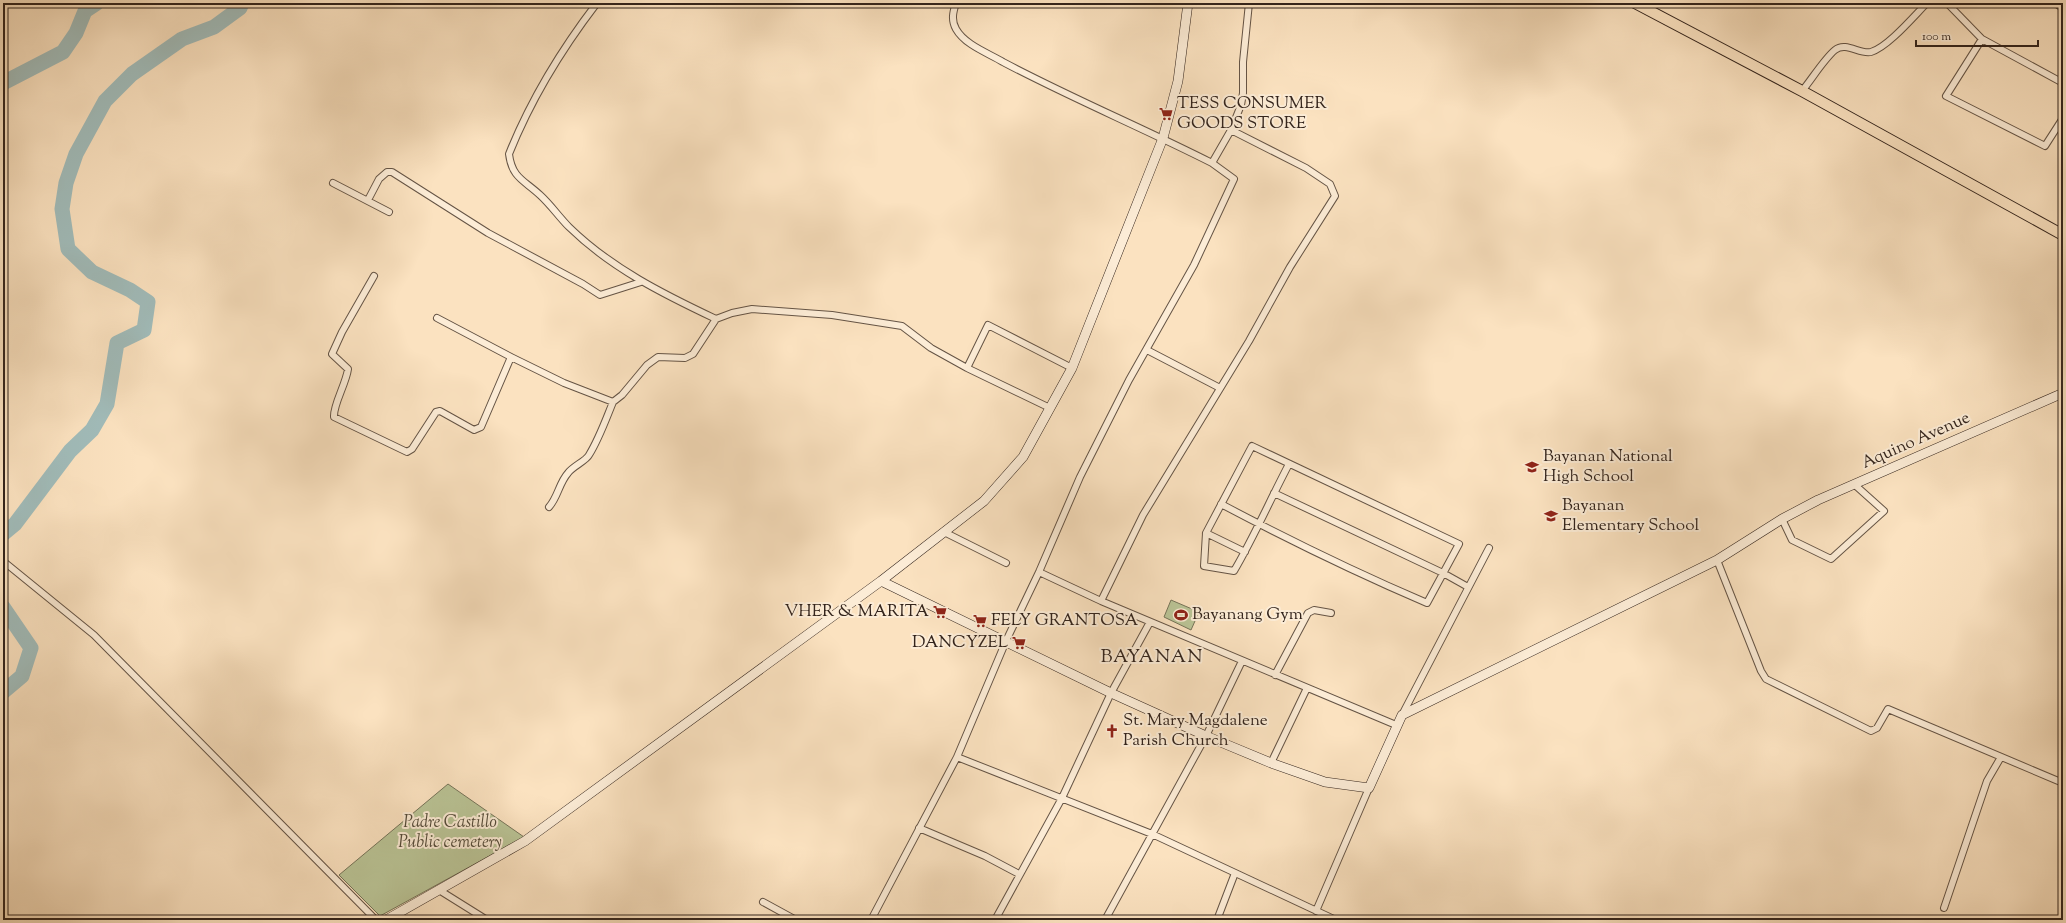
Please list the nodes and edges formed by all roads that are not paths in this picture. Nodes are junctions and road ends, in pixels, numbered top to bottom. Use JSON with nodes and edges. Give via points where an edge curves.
{"nodes":[{"id":1,"x":597,"y":3,"type":"edge"},
{"id":2,"x":956,"y":3,"type":"edge"},
{"id":3,"x":1188,"y":3,"type":"edge"},
{"id":4,"x":1248,"y":3,"type":"edge"},
{"id":5,"x":1635,"y":3,"type":"edge"},
{"id":6,"x":1927,"y":3,"type":"edge"},
{"id":7,"x":1946,"y":3,"type":"edge"},
{"id":8,"x":1982,"y":39,"type":"junction"},
{"id":9,"x":2063,"y":83,"type":"edge"},
{"id":10,"x":1802,"y":91,"type":"junction"},
{"id":11,"x":2063,"y":118,"type":"edge"},
{"id":12,"x":1231,"y":130,"type":"junction"},
{"id":13,"x":1163,"y":138,"type":"junction"},
{"id":14,"x":1212,"y":163,"type":"junction"},
{"id":15,"x":333,"y":184,"type":"dead end"},
{"id":16,"x":368,"y":200,"type":"junction"},
{"id":17,"x":389,"y":212,"type":"dead end"},
{"id":18,"x":2063,"y":234,"type":"edge"},
{"id":19,"x":374,"y":276,"type":"dead end"},
{"id":20,"x":641,"y":282,"type":"junction"},
{"id":21,"x":436,"y":318,"type":"dead end"},
{"id":22,"x":716,"y":319,"type":"junction"},
{"id":23,"x":1146,"y":350,"type":"junction"},
{"id":24,"x":511,"y":357,"type":"junction"},
{"id":25,"x":967,"y":368,"type":"junction"},
{"id":26,"x":1072,"y":368,"type":"junction"},
{"id":27,"x":1220,"y":388,"type":"junction"},
{"id":28,"x":2063,"y":393,"type":"edge"},
{"id":29,"x":613,"y":402,"type":"junction"},
{"id":30,"x":1050,"y":408,"type":"junction"},
{"id":31,"x":1288,"y":464,"type":"junction"},
{"id":32,"x":1855,"y":485,"type":"junction"},
{"id":33,"x":1274,"y":493,"type":"junction"},
{"id":34,"x":1221,"y":504,"type":"junction"},
{"id":35,"x":549,"y":507,"type":"dead end"},
{"id":36,"x":1782,"y":519,"type":"junction"},
{"id":37,"x":1259,"y":524,"type":"junction"},
{"id":38,"x":944,"y":532,"type":"junction"},
{"id":39,"x":1206,"y":533,"type":"junction"},
{"id":40,"x":1489,"y":548,"type":"dead end"},
{"id":41,"x":1245,"y":552,"type":"junction"},
{"id":42,"x":1717,"y":560,"type":"junction"},
{"id":43,"x":3,"y":561,"type":"edge"},
{"id":44,"x":1006,"y":563,"type":"dead end"},
{"id":45,"x":1039,"y":572,"type":"junction"},
{"id":46,"x":1443,"y":573,"type":"junction"},
{"id":47,"x":881,"y":581,"type":"junction"},
{"id":48,"x":1468,"y":587,"type":"junction"},
{"id":49,"x":1101,"y":601,"type":"junction"},
{"id":50,"x":1331,"y":613,"type":"dead end"},
{"id":51,"x":1150,"y":622,"type":"junction"},
{"id":52,"x":1006,"y":641,"type":"junction"},
{"id":53,"x":1242,"y":661,"type":"junction"},
{"id":54,"x":1275,"y":675,"type":"junction"},
{"id":55,"x":1307,"y":688,"type":"junction"},
{"id":56,"x":1111,"y":693,"type":"junction"},
{"id":57,"x":1402,"y":715,"type":"junction"},
{"id":58,"x":1396,"y":725,"type":"junction"},
{"id":59,"x":1206,"y":736,"type":"junction"},
{"id":60,"x":957,"y":757,"type":"junction"},
{"id":61,"x":2001,"y":757,"type":"junction"},
{"id":62,"x":1271,"y":763,"type":"junction"},
{"id":63,"x":2063,"y":783,"type":"edge"},
{"id":64,"x":1370,"y":788,"type":"junction"},
{"id":65,"x":1062,"y":798,"type":"junction"},
{"id":66,"x":919,"y":828,"type":"junction"},
{"id":67,"x":1152,"y":834,"type":"junction"},
{"id":68,"x":1235,"y":873,"type":"junction"},
{"id":69,"x":1019,"y":874,"type":"junction"},
{"id":70,"x":439,"y":890,"type":"junction"},
{"id":71,"x":763,"y":902,"type":"dead end"},
{"id":72,"x":1944,"y":908,"type":"dead end"},
{"id":73,"x":1316,"y":911,"type":"junction"},
{"id":74,"x":376,"y":920,"type":"edge"},
{"id":75,"x":386,"y":920,"type":"edge"},
{"id":76,"x":487,"y":920,"type":"edge"},
{"id":77,"x":796,"y":920,"type":"edge"},
{"id":78,"x":872,"y":920,"type":"edge"},
{"id":79,"x":995,"y":920,"type":"edge"},
{"id":80,"x":1104,"y":920,"type":"edge"},
{"id":81,"x":1217,"y":920,"type":"edge"},
{"id":82,"x":1336,"y":920,"type":"edge"}],
"edges":[{"from":1,"to":20,"type":"street","via":[[572,35],[540,87],[509,154],[510,165],[517,177],[540,195],[570,227]]},
{"from":2,"to":13,"type":"street","via":[[952,15],[956,29],[970,44],[1050,87]]},
{"from":3,"to":13,"type":"street","via":[[1178,82]]},
{"from":4,"to":12,"type":"street","via":[[1243,93]]},
{"from":5,"to":10,"type":"main road"},
{"from":6,"to":10,"type":"street","via":[[1897,33],[1872,52],[1846,47],[1835,50]]},
{"from":7,"to":8,"type":"street"},
{"from":8,"to":9,"type":"street"},
{"from":8,"to":11,"type":"street","via":[[1946,96],[2044,146]]},
{"from":10,"to":18,"type":"main road"},
{"from":12,"to":14,"type":"street"},
{"from":12,"to":27,"type":"street","via":[[1306,168],[1330,184],[1335,196],[1290,267]]},
{"from":13,"to":14,"type":"street"},
{"from":13,"to":26,"type":"street"},
{"from":14,"to":23,"type":"street","via":[[1234,179],[1194,265]]},
{"from":15,"to":16,"type":"street"},
{"from":16,"to":17,"type":"street"},
{"from":16,"to":20,"type":"street","via":[[379,179],[387,172],[392,172],[488,233],[600,295]]},
{"from":19,"to":24,"type":"street","via":[[332,354],[348,369],[334,417],[407,452],[412,449],[436,412],[440,411],[474,430],[480,427]]},
{"from":20,"to":22,"type":"street"},
{"from":21,"to":24,"type":"street"},
{"from":22,"to":25,"type":"street","via":[[732,312],[752,309],[832,315],[902,326],[931,348]]},
{"from":22,"to":29,"type":"street","via":[[693,354],[685,358],[658,357],[647,365]]},
{"from":23,"to":27,"type":"street"},
{"from":23,"to":45,"type":"street","via":[[1080,477]]},
{"from":24,"to":29,"type":"street","via":[[572,387]]},
{"from":25,"to":26,"type":"street","via":[[988,325]]},
{"from":25,"to":30,"type":"street"},
{"from":26,"to":30,"type":"street"},
{"from":27,"to":49,"type":"street","via":[[1143,515]]},
{"from":28,"to":32,"type":"street","name":"Aquino Avenue"},
{"from":29,"to":35,"type":"street","via":[[589,457],[568,472],[560,484],[555,501]]},
{"from":30,"to":38,"type":"street","via":[[1023,457],[984,501]]},
{"from":31,"to":33,"type":"street"},
{"from":31,"to":34,"type":"street","via":[[1252,446]]},
{"from":31,"to":46,"type":"street","via":[[1459,544]]},
{"from":32,"to":36,"type":"street","name":"Aquino Avenue","via":[[1818,500]]},
{"from":32,"to":36,"type":"street","via":[[1884,511],[1831,559],[1792,540]]},
{"from":33,"to":37,"type":"street"},
{"from":33,"to":46,"type":"street"},
{"from":34,"to":37,"type":"street"},
{"from":34,"to":39,"type":"street"},
{"from":36,"to":42,"type":"street","name":"Aquino Avenue"},
{"from":37,"to":41,"type":"street"},
{"from":37,"to":46,"type":"street","via":[[1369,578],[1427,603]]},
{"from":38,"to":44,"type":"street"},
{"from":38,"to":47,"type":"street"},
{"from":39,"to":41,"type":"street"},
{"from":39,"to":41,"type":"street","via":[[1204,566],[1234,571]]},
{"from":40,"to":48,"type":"street"},
{"from":42,"to":57,"type":"street","name":"Aquino Avenue"},
{"from":42,"to":61,"type":"street","via":[[1766,679],[1871,731],[1877,728],[1888,710]]},
{"from":43,"to":74,"type":"street","via":[[94,635]]},
{"from":45,"to":49,"type":"street"},
{"from":45,"to":52,"type":"street"},
{"from":46,"to":48,"type":"street"},
{"from":47,"to":52,"type":"street"},
{"from":47,"to":70,"type":"street","via":[[525,841]]},
{"from":48,"to":57,"type":"street"},
{"from":49,"to":51,"type":"street"},
{"from":50,"to":54,"type":"street","via":[[1314,610],[1308,612]]},
{"from":51,"to":53,"type":"street"},
{"from":51,"to":56,"type":"street"},
{"from":52,"to":56,"type":"street"},
{"from":52,"to":60,"type":"street"},
{"from":53,"to":54,"type":"street"},
{"from":53,"to":59,"type":"street"},
{"from":54,"to":55,"type":"street"},
{"from":55,"to":58,"type":"street"},
{"from":55,"to":62,"type":"street"},
{"from":56,"to":59,"type":"street"},
{"from":56,"to":65,"type":"street"},
{"from":57,"to":58,"type":"street"},
{"from":58,"to":64,"type":"street"},
{"from":59,"to":62,"type":"street"},
{"from":59,"to":67,"type":"street"},
{"from":60,"to":65,"type":"street"},
{"from":60,"to":66,"type":"street"},
{"from":61,"to":63,"type":"street"},
{"from":61,"to":72,"type":"street","via":[[1987,781]]},
{"from":62,"to":64,"type":"street","via":[[1325,782]]},
{"from":64,"to":73,"type":"street"},
{"from":65,"to":67,"type":"street"},
{"from":65,"to":69,"type":"street"},
{"from":66,"to":69,"type":"street","via":[[985,856]]},
{"from":66,"to":78,"type":"street"},
{"from":67,"to":68,"type":"street"},
{"from":67,"to":80,"type":"street"},
{"from":68,"to":73,"type":"street"},
{"from":68,"to":81,"type":"street"},
{"from":69,"to":79,"type":"street"},
{"from":70,"to":75,"type":"street"},
{"from":70,"to":76,"type":"street"},
{"from":71,"to":77,"type":"street"},
{"from":73,"to":82,"type":"street"}]}
